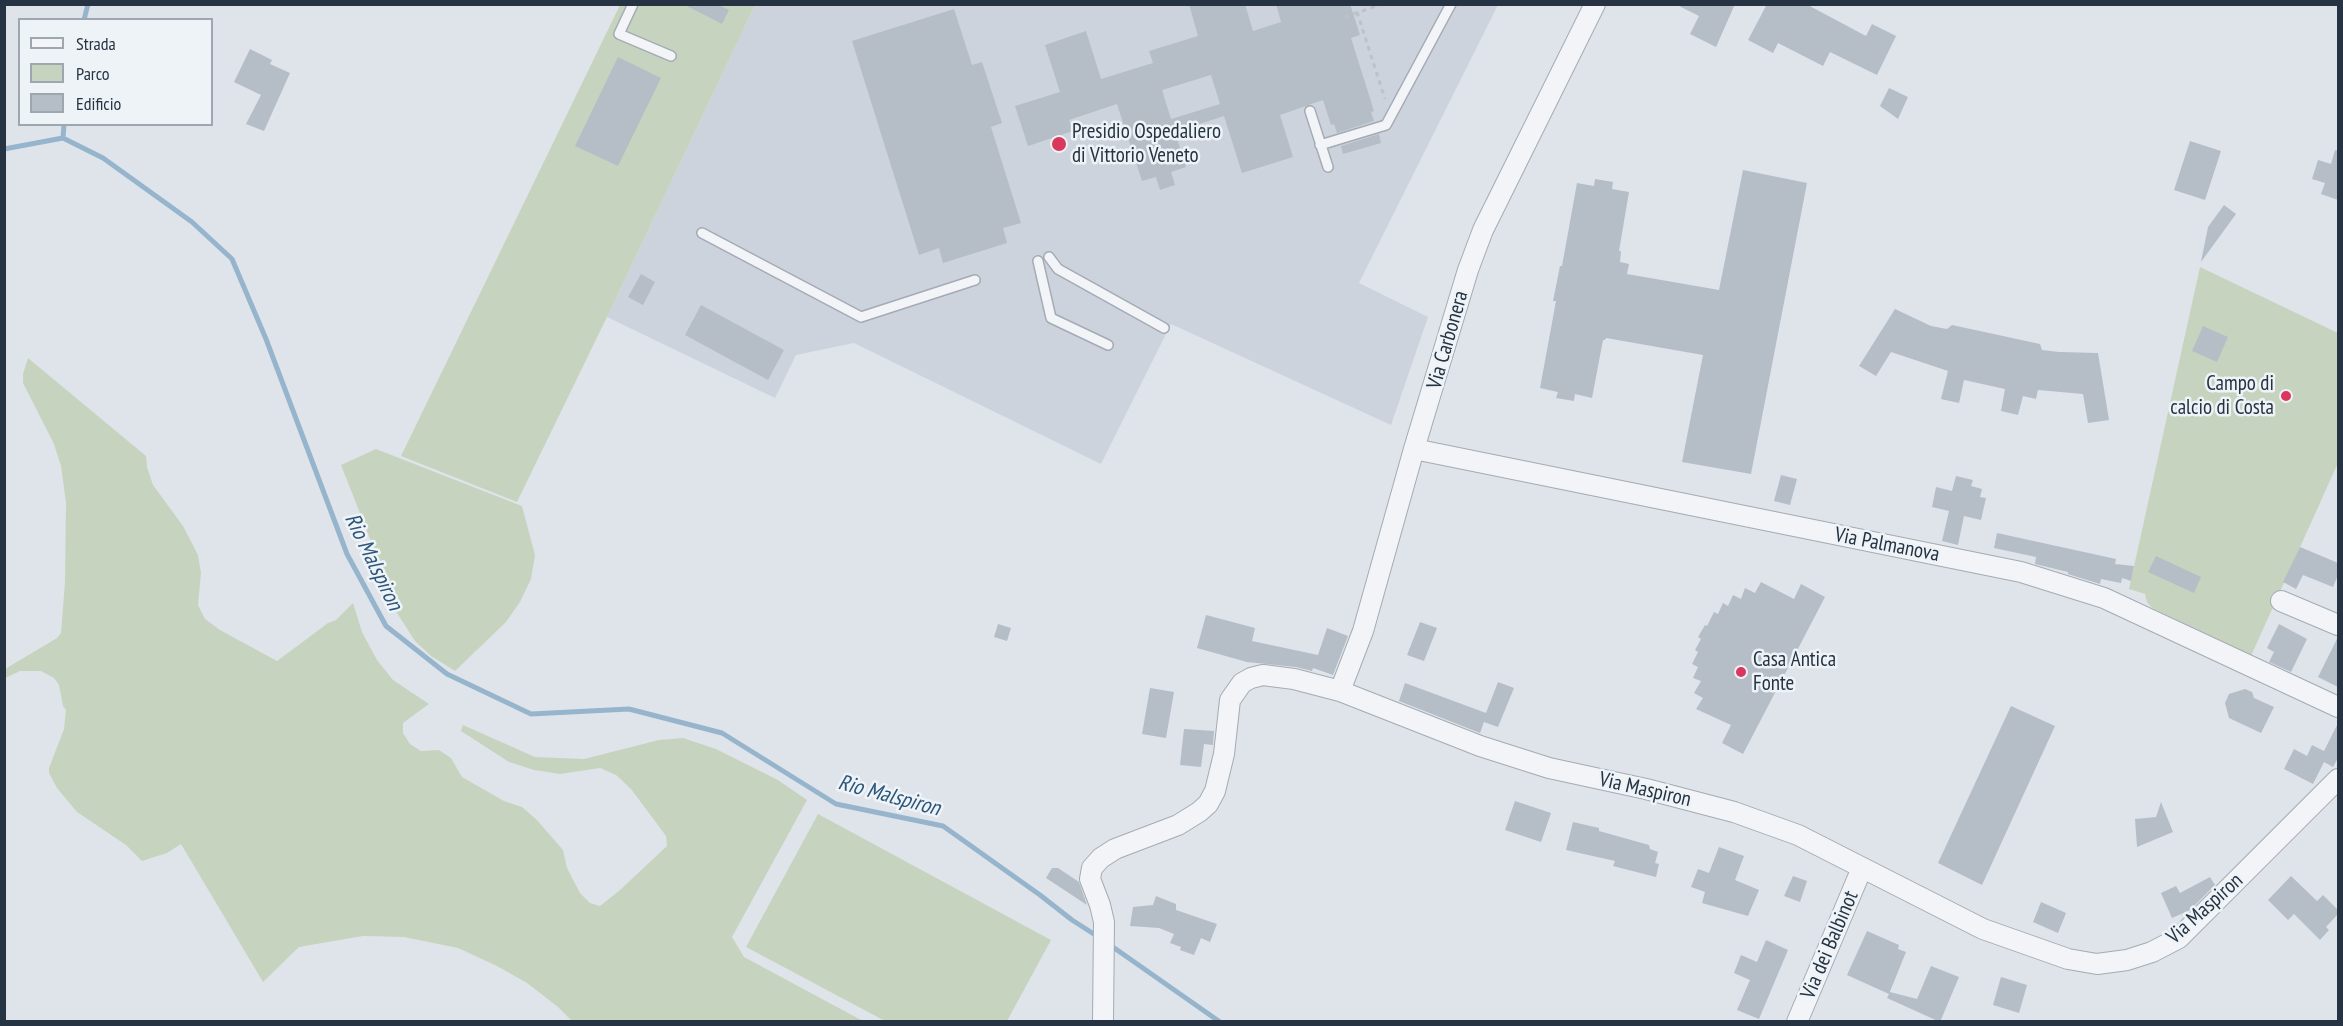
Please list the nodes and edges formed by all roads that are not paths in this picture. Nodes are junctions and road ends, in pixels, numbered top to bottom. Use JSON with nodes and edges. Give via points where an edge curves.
{"nodes":[{"id":1,"x":633,"y":4,"type":"edge"},
{"id":2,"x":1451,"y":4,"type":"edge"},
{"id":3,"x":1595,"y":4,"type":"edge"},
{"id":4,"x":671,"y":56,"type":"dead end"},
{"id":5,"x":1310,"y":111,"type":"dead end"},
{"id":6,"x":1320,"y":145,"type":"junction"},
{"id":7,"x":1328,"y":167,"type":"dead end"},
{"id":8,"x":702,"y":233,"type":"dead end"},
{"id":9,"x":1049,"y":257,"type":"dead end"},
{"id":10,"x":1038,"y":261,"type":"dead end"},
{"id":11,"x":975,"y":280,"type":"dead end"},
{"id":12,"x":1164,"y":328,"type":"dead end"},
{"id":13,"x":1108,"y":345,"type":"dead end"},
{"id":14,"x":1414,"y":449,"type":"junction"},
{"id":15,"x":2281,"y":601,"type":"dead end"},
{"id":16,"x":2338,"y":625,"type":"edge"},
{"id":17,"x":1340,"y":691,"type":"junction"},
{"id":18,"x":2338,"y":707,"type":"edge"},
{"id":19,"x":2338,"y":779,"type":"edge"},
{"id":20,"x":1862,"y":868,"type":"junction"},
{"id":21,"x":1103,"y":1022,"type":"edge"},
{"id":22,"x":1797,"y":1022,"type":"edge"}],
"edges":[{"from":1,"to":4,"type":"lane","via":[[619,34]]},
{"from":2,"to":6,"type":"lane","via":[[1386,125]]},
{"from":3,"to":14,"type":"street","name":"Via Carbonera","via":[[1483,230]]},
{"from":5,"to":6,"type":"lane"},
{"from":6,"to":7,"type":"lane"},
{"from":8,"to":11,"type":"lane","via":[[861,317]]},
{"from":9,"to":12,"type":"lane","via":[[1058,269]]},
{"from":10,"to":13,"type":"lane","via":[[1051,318]]},
{"from":14,"to":17,"type":"street","name":"Via Carbonera","via":[[1363,631]]},
{"from":14,"to":18,"type":"street","name":"Via Palmanova","via":[[2021,572],[2104,598]]},
{"from":15,"to":16,"type":"street"},
{"from":17,"to":20,"type":"street","name":"Via Maspiron","via":[[1509,757],[1734,812],[1798,836]]},
{"from":17,"to":21,"type":"street","name":"Via Maspiron","via":[[1277,675],[1242,683],[1230,700],[1222,765],[1208,804],[1190,819],[1115,849],[1092,868],[1090,879],[1104,922]]},
{"from":19,"to":20,"type":"street","name":"Via Maspiron","via":[[2179,938],[2127,960],[2097,964],[2068,959],[1983,929]]},
{"from":20,"to":22,"type":"street","name":"Via dei Balbinot"}]}
